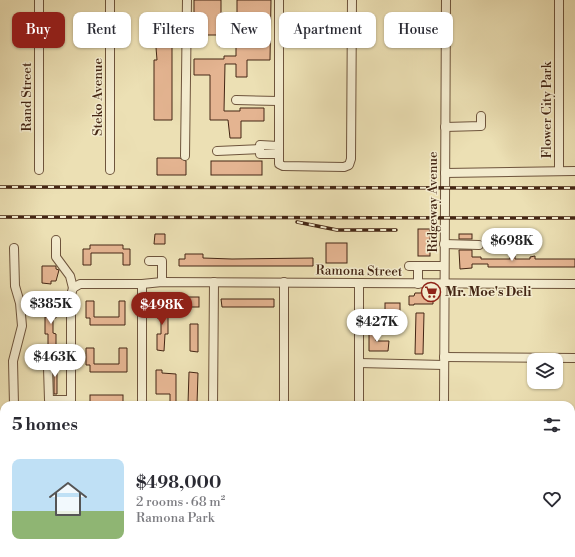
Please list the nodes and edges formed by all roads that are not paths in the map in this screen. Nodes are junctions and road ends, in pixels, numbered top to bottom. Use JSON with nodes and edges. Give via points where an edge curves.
{"nodes":[{"id":1,"x":39,"y":0,"type":"edge"},
{"id":2,"x":110,"y":0,"type":"edge"},
{"id":3,"x":187,"y":0,"type":"edge"},
{"id":4,"x":279,"y":0,"type":"edge"},
{"id":5,"x":352,"y":0,"type":"edge"},
{"id":6,"x":446,"y":0,"type":"edge"},
{"id":7,"x":559,"y":0,"type":"edge"},
{"id":8,"x":236,"y":100,"type":"dead end"},
{"id":9,"x":278,"y":101,"type":"junction"},
{"id":10,"x":481,"y":116,"type":"dead end"},
{"id":11,"x":445,"y":127,"type":"junction"},
{"id":12,"x":278,"y":146,"type":"junction"},
{"id":13,"x":260,"y":149,"type":"junction"},
{"id":14,"x":217,"y":150,"type":"dead end"},
{"id":15,"x":278,"y":154,"type":"junction"},
{"id":16,"x":185,"y":156,"type":"dead end"},
{"id":17,"x":39,"y":170,"type":"dead end"},
{"id":18,"x":110,"y":170,"type":"dead end"},
{"id":19,"x":559,"y":171,"type":"junction"},
{"id":20,"x":575,"y":171,"type":"edge"},
{"id":21,"x":445,"y":173,"type":"junction"},
{"id":22,"x":56,"y":240,"type":"dead end"},
{"id":23,"x":444,"y":244,"type":"junction"},
{"id":24,"x":479,"y":245,"type":"dead end"},
{"id":25,"x":14,"y":248,"type":"dead end"},
{"id":26,"x":149,"y":261,"type":"dead end"},
{"id":27,"x":409,"y":266,"type":"dead end"},
{"id":28,"x":418,"y":266,"type":"junction"},
{"id":29,"x":444,"y":266,"type":"junction"},
{"id":30,"x":162,"y":282,"type":"junction"},
{"id":31,"x":214,"y":282,"type":"junction"},
{"id":32,"x":284,"y":282,"type":"junction"},
{"id":33,"x":359,"y":283,"type":"junction"},
{"id":34,"x":142,"y":284,"type":"junction"},
{"id":35,"x":418,"y":284,"type":"junction"},
{"id":36,"x":444,"y":284,"type":"junction"},
{"id":37,"x":575,"y":284,"type":"edge"},
{"id":38,"x":73,"y":288,"type":"junction"},
{"id":39,"x":575,"y":358,"type":"edge"},
{"id":40,"x":444,"y":361,"type":"junction"},
{"id":41,"x":359,"y":363,"type":"junction"},
{"id":42,"x":48,"y":368,"type":"dead end"},
{"id":43,"x":14,"y":401,"type":"edge"},
{"id":44,"x":56,"y":401,"type":"edge"},
{"id":45,"x":71,"y":401,"type":"edge"},
{"id":46,"x":142,"y":401,"type":"edge"},
{"id":47,"x":213,"y":401,"type":"edge"},
{"id":48,"x":284,"y":401,"type":"edge"},
{"id":49,"x":359,"y":401,"type":"edge"},
{"id":50,"x":444,"y":401,"type":"edge"}],
"edges":[{"from":1,"to":17,"type":"street","name":"Rand Street"},
{"from":2,"to":18,"type":"street","name":"Steko Avenue"},
{"from":3,"to":16,"type":"street"},
{"from":4,"to":9,"type":"street"},
{"from":5,"to":15,"type":"street","via":[[349,165],[283,166],[279,164]]},
{"from":6,"to":11,"type":"street","name":"Ridgeway Avenue"},
{"from":7,"to":19,"type":"street","name":"Flower City Park"},
{"from":8,"to":9,"type":"street"},
{"from":9,"to":12,"type":"street"},
{"from":10,"to":11,"type":"street","via":[[481,126]]},
{"from":11,"to":21,"type":"street","name":"Ridgeway Avenue"},
{"from":12,"to":13,"type":"street","via":[[260,145]]},
{"from":12,"to":15,"type":"street"},
{"from":13,"to":14,"type":"street"},
{"from":13,"to":15,"type":"street","via":[[260,154]]},
{"from":19,"to":20,"type":"street"},
{"from":19,"to":21,"type":"street"},
{"from":21,"to":23,"type":"street","name":"Ridgeway Avenue"},
{"from":22,"to":38,"type":"street","via":[[56,257],[70,276]]},
{"from":23,"to":24,"type":"street"},
{"from":23,"to":29,"type":"street","name":"Ridgeway Avenue"},
{"from":25,"to":43,"type":"street","via":[[15,286],[22,326],[13,361]]},
{"from":26,"to":30,"type":"street","via":[[162,261]]},
{"from":27,"to":28,"type":"street"},
{"from":28,"to":29,"type":"street"},
{"from":28,"to":35,"type":"street"},
{"from":29,"to":36,"type":"street","name":"Ridgeway Avenue"},
{"from":30,"to":31,"type":"street","name":"Ramona Street"},
{"from":30,"to":34,"type":"street","name":"Ramona Street"},
{"from":31,"to":32,"type":"street","name":"Ramona Street"},
{"from":31,"to":47,"type":"street"},
{"from":32,"to":33,"type":"street","name":"Ramona Street"},
{"from":32,"to":48,"type":"street"},
{"from":33,"to":35,"type":"street","name":"Ramona Street"},
{"from":33,"to":41,"type":"street"},
{"from":34,"to":38,"type":"street","name":"Ramona Street","via":[[80,284]]},
{"from":34,"to":46,"type":"street"},
{"from":35,"to":36,"type":"street","name":"Ramona Street"},
{"from":36,"to":37,"type":"street","name":"Ramona Street"},
{"from":36,"to":40,"type":"street","name":"Ridgeway Avenue"},
{"from":38,"to":45,"type":"street"},
{"from":39,"to":40,"type":"street"},
{"from":40,"to":41,"type":"street"},
{"from":40,"to":50,"type":"street","name":"Ridgeway Avenue"},
{"from":41,"to":49,"type":"street"},
{"from":42,"to":44,"type":"street","via":[[49,400]]}]}
